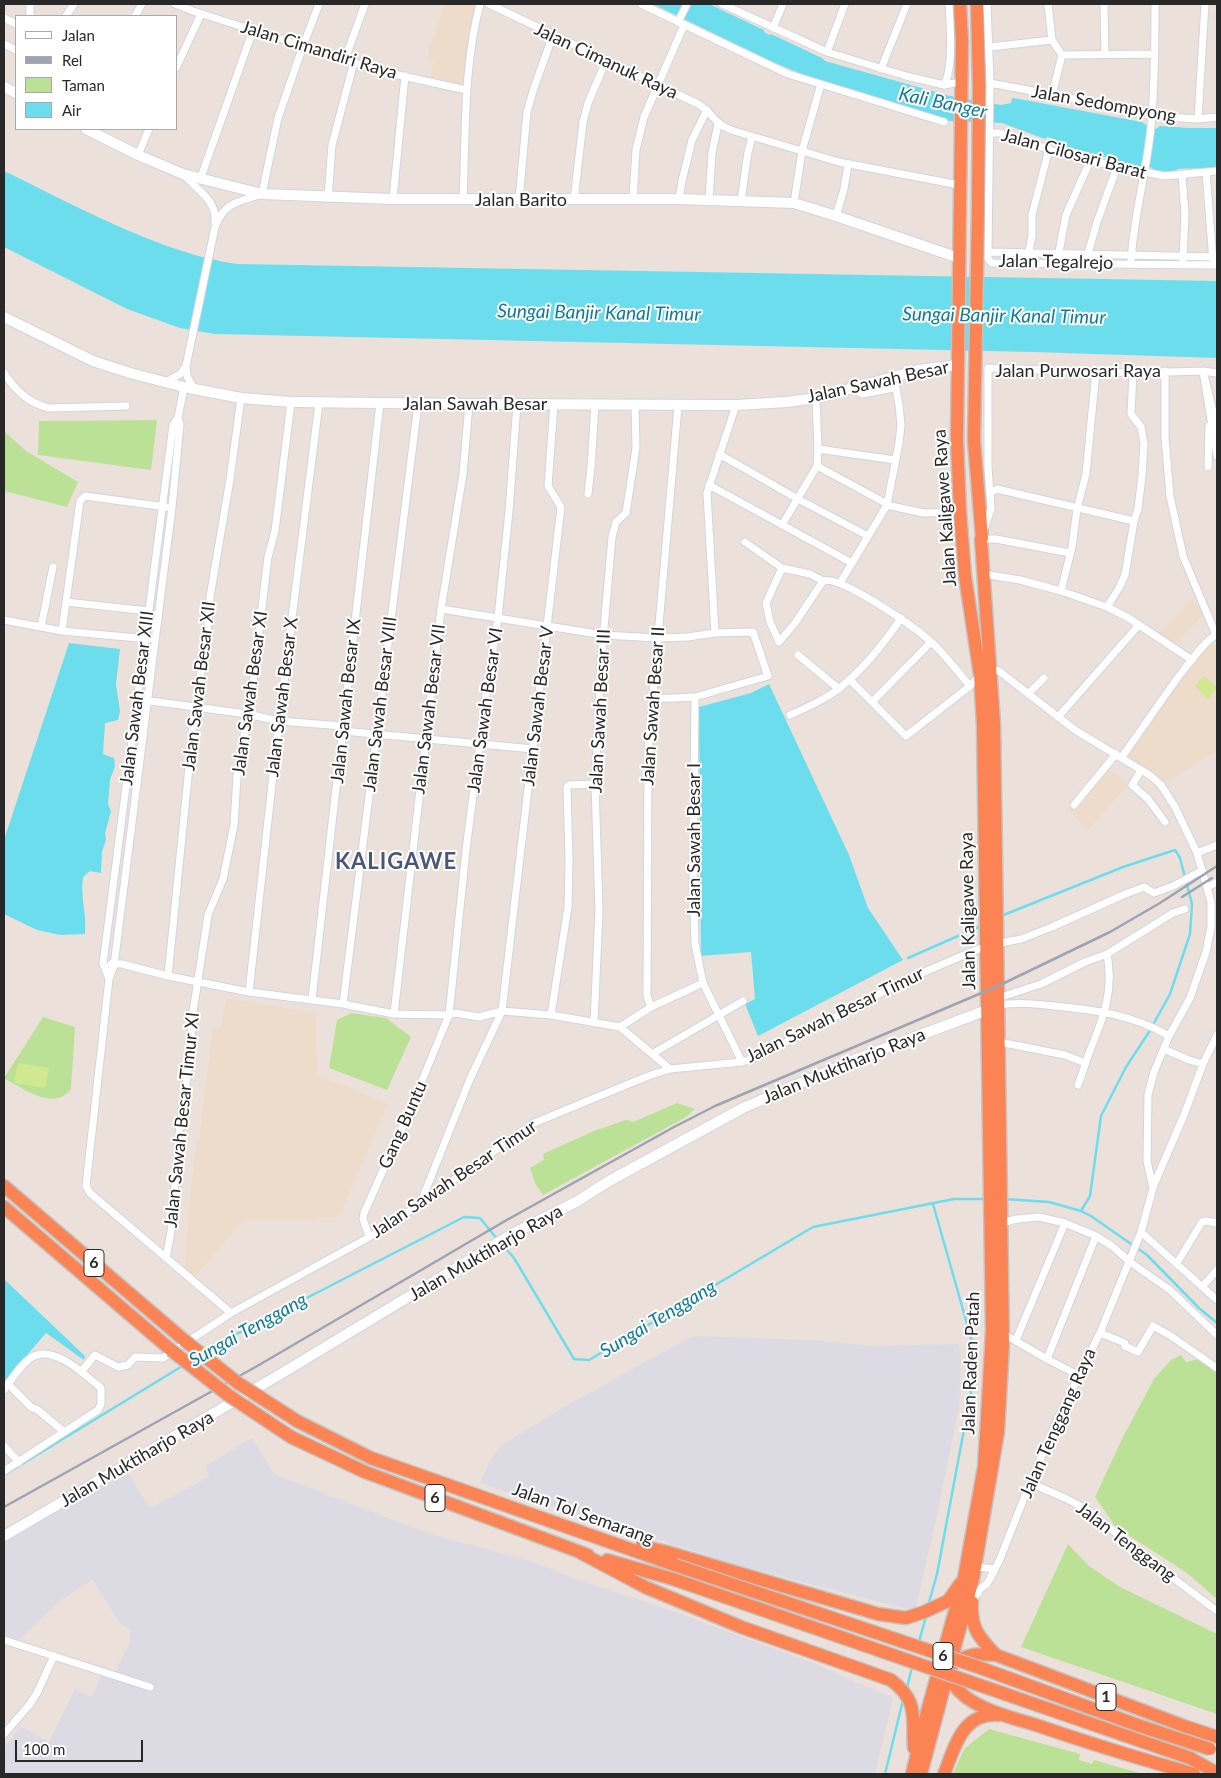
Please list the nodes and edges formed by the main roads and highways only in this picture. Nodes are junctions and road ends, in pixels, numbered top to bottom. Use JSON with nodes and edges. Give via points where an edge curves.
{"nodes":[{"id":1,"x":960,"y":4,"type":"edge"},
{"id":2,"x":977,"y":4,"type":"edge"},
{"id":3,"x":985,"y":672,"type":"junction"},
{"id":4,"x":990,"y":913,"type":"junction"},
{"id":5,"x":989,"y":943,"type":"junction"},
{"id":6,"x":998,"y":1000,"type":"junction"},
{"id":7,"x":994,"y":1136,"type":"junction"},
{"id":8,"x":4,"y":1186,"type":"edge"},
{"id":9,"x":4,"y":1207,"type":"edge"},
{"id":10,"x":586,"y":1533,"type":"junction"},
{"id":11,"x":581,"y":1553,"type":"junction"},
{"id":12,"x":971,"y":1575,"type":"junction"},
{"id":13,"x":952,"y":1625,"type":"junction"},
{"id":14,"x":996,"y":1655,"type":"junction"},
{"id":15,"x":951,"y":1664,"type":"junction"},
{"id":16,"x":927,"y":1712,"type":"junction"},
{"id":17,"x":1006,"y":1716,"type":"junction"},
{"id":18,"x":1217,"y":1737,"type":"edge"},
{"id":19,"x":1214,"y":1749,"type":"edge"},
{"id":20,"x":915,"y":1760,"type":"junction"},
{"id":21,"x":1217,"y":1772,"type":"edge"},
{"id":22,"x":912,"y":1774,"type":"edge"},
{"id":23,"x":921,"y":1774,"type":"edge"},
{"id":24,"x":944,"y":1774,"type":"edge"},
{"id":25,"x":1194,"y":1774,"type":"edge"}],
"edges":[{"from":1,"to":3,"type":"highway","name":"Jalan Kaligawe Raya","via":[[957,440],[965,576]]},
{"from":2,"to":3,"type":"highway","name":"Jalan Kaligawe Raya","via":[[986,87],[986,129],[977,268],[974,441],[984,574]]},
{"from":3,"to":4,"type":"highway","name":"Jalan Kaligawe Raya","via":[[983,725]]},
{"from":4,"to":5,"type":"highway","name":"Jalan Kaligawe Raya"},
{"from":4,"to":5,"type":"highway","name":"Jalan Kaligawe Raya","via":[[996,927]]},
{"from":5,"to":6,"type":"highway","name":"Jalan Kaligawe Raya"},
{"from":5,"to":6,"type":"highway","name":"Jalan Kaligawe Raya"},
{"from":6,"to":7,"type":"highway","name":"Jalan Raden Patah"},
{"from":6,"to":7,"type":"highway","name":"Jalan Raden Patah"},
{"from":7,"to":12,"type":"highway","name":"Jalan Raden Patah","via":[[998,1222],[997,1332]]},
{"from":8,"to":10,"type":"highway","name":"Jalan Tol Semarang","number":"6","bridge":true,"via":[[184,1340],[238,1383],[297,1422],[371,1458]]},
{"from":9,"to":11,"type":"highway","name":"Jalan Tol Semarang","number":"6","bridge":true,"via":[[171,1350],[228,1395],[291,1437],[365,1472]]},
{"from":10,"to":12,"type":"highway","via":[[667,1552],[878,1614],[906,1618],[948,1601]]},
{"from":10,"to":19,"type":"highway","name":"Jalan Tol Semarang","number":"6","bridge":true,"via":[[978,1667],[1148,1729]]},
{"from":11,"to":20,"type":"highway","via":[[645,1587],[741,1627],[891,1680],[910,1698]]},
{"from":11,"to":21,"type":"highway","name":"Jalan Tol Semarang","number":"6","bridge":true,"via":[[673,1580],[1190,1758]]},
{"from":12,"to":13,"type":"highway","name":"Jalan Raden Patah"},
{"from":12,"to":14,"type":"highway","via":[[973,1624],[981,1640]]},
{"from":12,"to":15,"type":"highway","name":"Jalan Raden Patah"},
{"from":13,"to":15,"type":"highway"},
{"from":13,"to":16,"type":"highway","name":"Jalan Raden Patah"},
{"from":14,"to":15,"type":"highway","number":"1","via":[[967,1655]]},
{"from":14,"to":18,"type":"highway","number":"1"},
{"from":15,"to":16,"type":"highway"},
{"from":15,"to":17,"type":"highway","via":[[953,1682],[958,1691]]},
{"from":15,"to":23,"type":"highway"},
{"from":16,"to":20,"type":"highway"},
{"from":17,"to":24,"type":"highway","via":[[985,1715],[968,1724]]},
{"from":17,"to":25,"type":"highway"},
{"from":20,"to":22,"type":"highway"}]}
